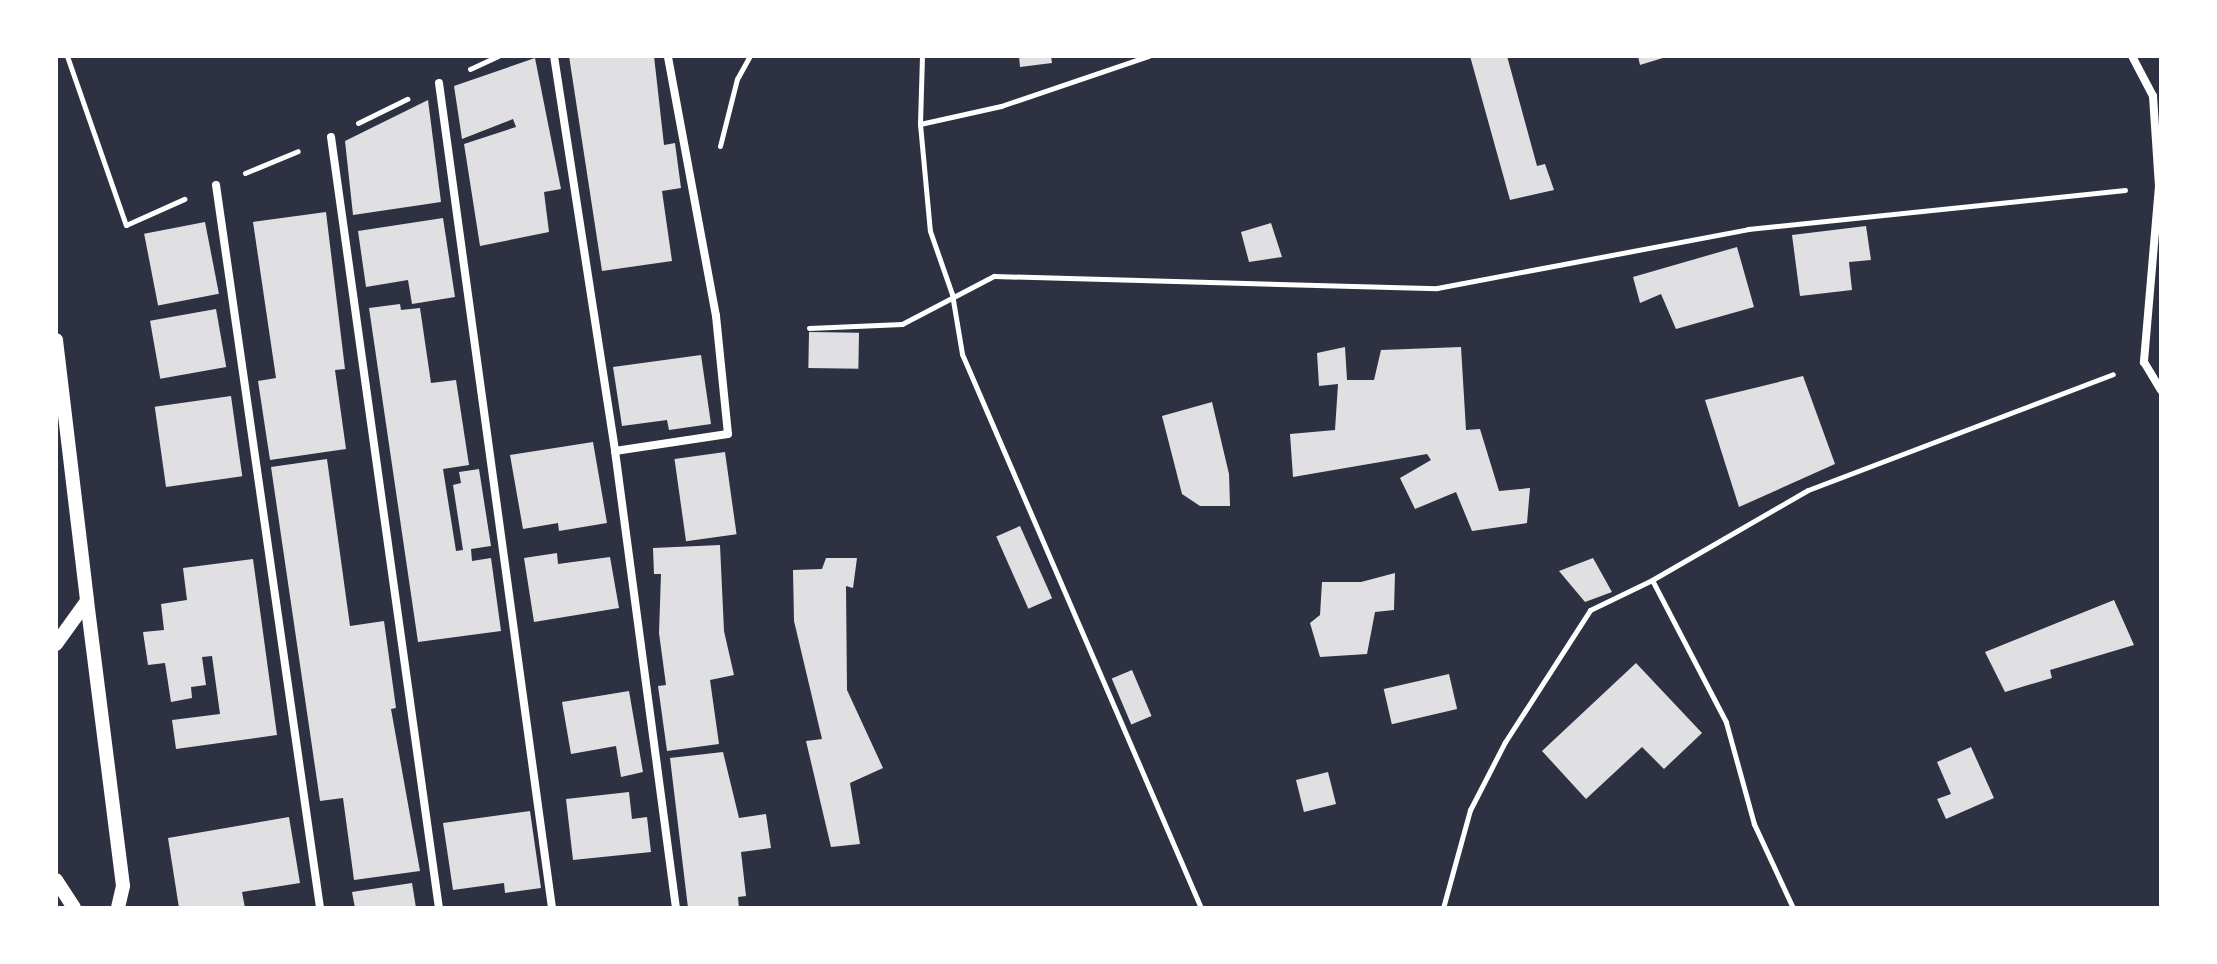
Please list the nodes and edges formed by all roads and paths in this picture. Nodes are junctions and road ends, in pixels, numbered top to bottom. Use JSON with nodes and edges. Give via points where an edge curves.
{"nodes":[{"id":1,"x":67,"y":56,"type":"edge"},
{"id":2,"x":554,"y":56,"type":"edge"},
{"id":3,"x":668,"y":56,"type":"edge"},
{"id":4,"x":922,"y":56,"type":"edge"},
{"id":5,"x":1149,"y":56,"type":"edge"},
{"id":6,"x":2132,"y":56,"type":"edge"},
{"id":7,"x":439,"y":83,"type":"dead end"},
{"id":8,"x":920,"y":124,"type":"junction"},
{"id":9,"x":331,"y":137,"type":"dead end"},
{"id":10,"x":216,"y":185,"type":"dead end"},
{"id":11,"x":2159,"y":186,"type":"edge"},
{"id":12,"x":126,"y":225,"type":"dead end"},
{"id":13,"x":952,"y":294,"type":"junction"},
{"id":14,"x":809,"y":328,"type":"dead end"},
{"id":15,"x":56,"y":340,"type":"edge"},
{"id":16,"x":2144,"y":362,"type":"junction"},
{"id":17,"x":2161,"y":390,"type":"edge"},
{"id":18,"x":615,"y":451,"type":"junction"},
{"id":19,"x":1652,"y":580,"type":"junction"},
{"id":20,"x":87,"y":601,"type":"junction"},
{"id":21,"x":56,"y":644,"type":"edge"},
{"id":22,"x":56,"y":880,"type":"edge"},
{"id":23,"x":74,"y":908,"type":"edge"},
{"id":24,"x":118,"y":908,"type":"edge"},
{"id":25,"x":320,"y":908,"type":"edge"},
{"id":26,"x":439,"y":908,"type":"edge"},
{"id":27,"x":552,"y":908,"type":"edge"},
{"id":28,"x":676,"y":908,"type":"edge"},
{"id":29,"x":1201,"y":908,"type":"edge"},
{"id":30,"x":1443,"y":908,"type":"edge"},
{"id":31,"x":1793,"y":908,"type":"edge"}],
"edges":[{"from":1,"to":12,"type":"path"},
{"from":2,"to":18,"type":"street"},
{"from":3,"to":18,"type":"street","via":[[716,316],[728,434]]},
{"from":4,"to":8,"type":"path"},
{"from":5,"to":8,"type":"path","via":[[1001,106]]},
{"from":6,"to":11,"type":"street","via":[[2153,96]]},
{"from":7,"to":27,"type":"street"},
{"from":8,"to":13,"type":"path","via":[[930,231]]},
{"from":9,"to":26,"type":"street"},
{"from":10,"to":25,"type":"street"},
{"from":11,"to":13,"type":"path","via":[[1748,229],[1437,288],[994,276]]},
{"from":11,"to":16,"type":"street"},
{"from":13,"to":14,"type":"path","via":[[902,324]]},
{"from":13,"to":29,"type":"path","via":[[962,354]]},
{"from":15,"to":20,"type":"street"},
{"from":16,"to":17,"type":"street"},
{"from":16,"to":19,"type":"path","via":[[1808,490]]},
{"from":18,"to":28,"type":"street"},
{"from":19,"to":30,"type":"path","via":[[1590,610],[1513,729],[1470,810]]},
{"from":19,"to":31,"type":"path","via":[[1726,722],[1754,824]]},
{"from":20,"to":21,"type":"street"},
{"from":20,"to":24,"type":"street","via":[[123,886]]},
{"from":22,"to":23,"type":"street"}]}
